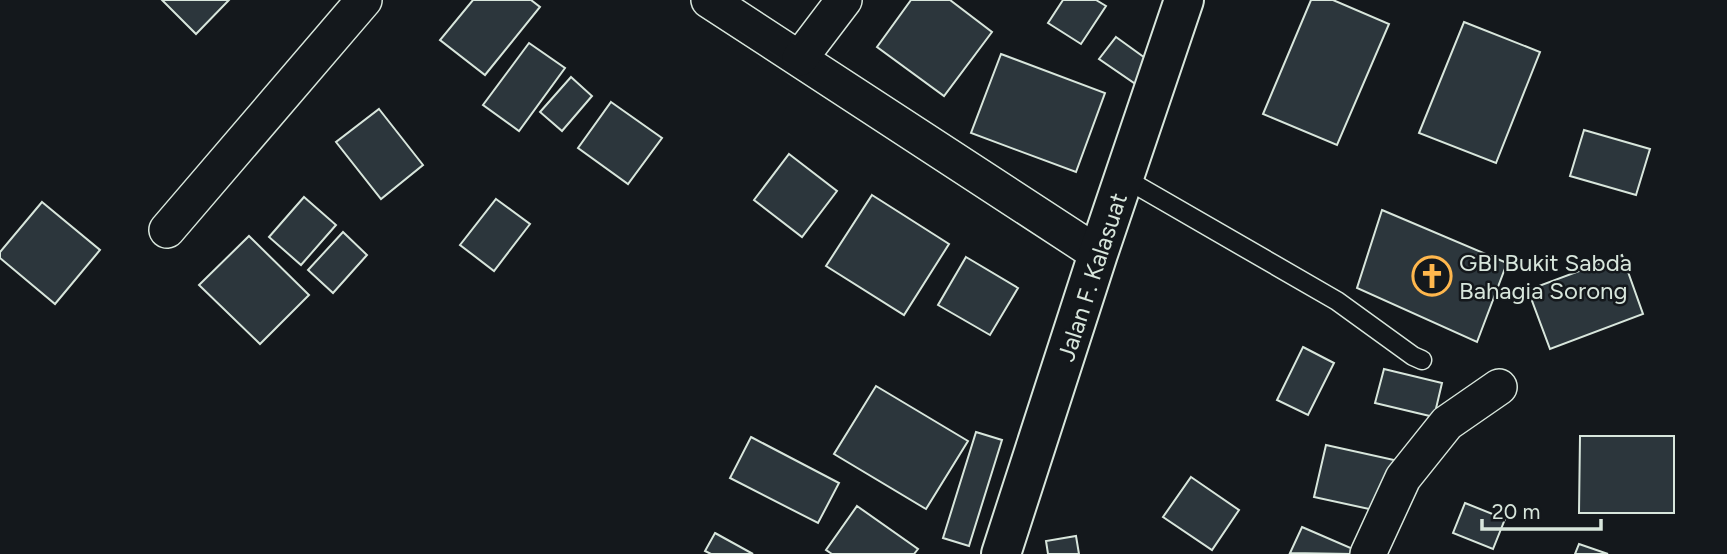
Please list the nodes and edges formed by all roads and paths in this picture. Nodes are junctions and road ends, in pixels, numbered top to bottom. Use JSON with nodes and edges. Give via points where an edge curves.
{"nodes":[{"id":1,"x":364,"y":0,"type":"edge"},
{"id":2,"x":709,"y":0,"type":"edge"},
{"id":3,"x":844,"y":0,"type":"edge"},
{"id":4,"x":1184,"y":0,"type":"edge"},
{"id":5,"x":800,"y":58,"type":"junction"},
{"id":6,"x":1124,"y":178,"type":"junction"},
{"id":7,"x":167,"y":230,"type":"dead end"},
{"id":8,"x":1098,"y":254,"type":"junction"},
{"id":9,"x":1422,"y":360,"type":"dead end"},
{"id":10,"x":1499,"y":387,"type":"dead end"},
{"id":11,"x":1001,"y":554,"type":"edge"},
{"id":12,"x":1368,"y":554,"type":"edge"}],
"edges":[{"from":1,"to":7,"type":"street"},
{"from":2,"to":5,"type":"street"},
{"from":3,"to":5,"type":"street"},
{"from":4,"to":6,"type":"street","name":"Jalan F. Kalasuat"},
{"from":5,"to":8,"type":"street"},
{"from":6,"to":8,"type":"street","name":"Jalan F. Kalasuat"},
{"from":6,"to":9,"type":"lane","via":[[1337,301]]},
{"from":8,"to":11,"type":"street","name":"Jalan F. Kalasuat"},
{"from":10,"to":12,"type":"street","via":[[1447,423],[1402,478]]}]}
